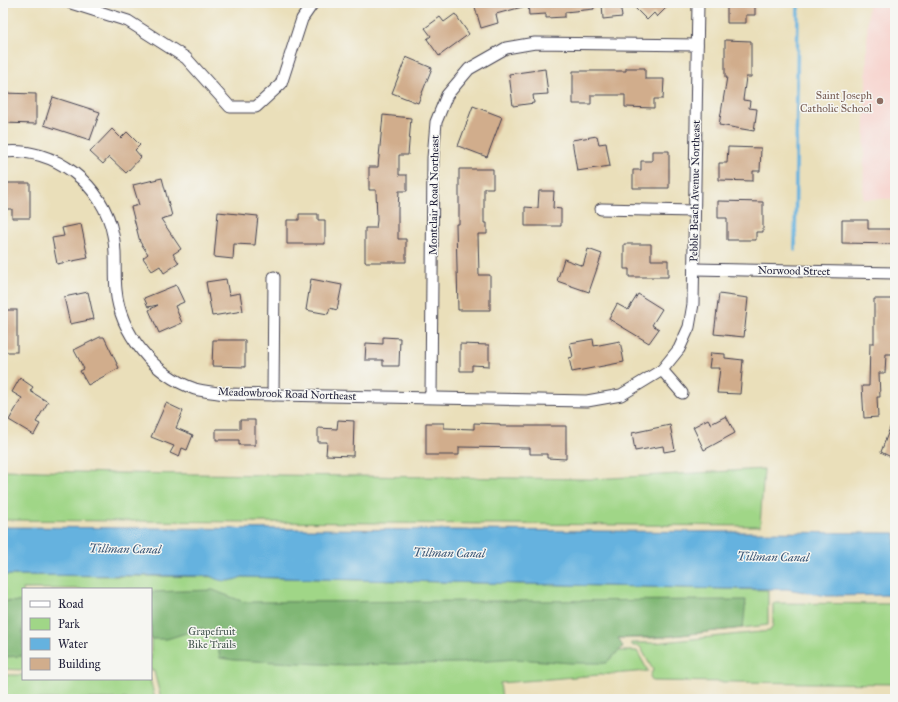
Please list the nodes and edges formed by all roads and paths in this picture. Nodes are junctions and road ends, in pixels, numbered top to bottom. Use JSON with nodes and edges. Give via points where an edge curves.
{"nodes":[{"id":1,"x":71,"y":3,"type":"edge"},
{"id":2,"x":313,"y":3,"type":"edge"},
{"id":3,"x":698,"y":3,"type":"edge"},
{"id":4,"x":697,"y":45,"type":"junction"},
{"id":5,"x":3,"y":152,"type":"edge"},
{"id":6,"x":601,"y":210,"type":"dead end"},
{"id":7,"x":694,"y":211,"type":"junction"},
{"id":8,"x":694,"y":269,"type":"junction"},
{"id":9,"x":895,"y":273,"type":"edge"},
{"id":10,"x":274,"y":277,"type":"dead end"},
{"id":11,"x":662,"y":370,"type":"junction"},
{"id":12,"x":682,"y":393,"type":"dead end"},
{"id":13,"x":273,"y":395,"type":"junction"},
{"id":14,"x":431,"y":397,"type":"junction"}],
"edges":[{"from":1,"to":2,"type":"street","via":[[128,21],[186,58],[230,107],[256,107],[281,84],[302,19]]},
{"from":3,"to":4,"type":"street","name":"Pebble Beach Avenue Northeast"},
{"from":4,"to":7,"type":"street","name":"Pebble Beach Avenue Northeast"},
{"from":4,"to":14,"type":"street","name":"Montclair Road Northeast","via":[[535,43],[506,48],[469,69],[447,95],[436,122],[433,158]]},
{"from":5,"to":13,"type":"street","name":"Meadowbrook Road Northeast","via":[[16,151],[44,157],[70,170],[92,188],[103,206],[113,235],[116,290],[122,314],[134,340],[151,362],[171,377],[195,388],[225,394]]},
{"from":6,"to":7,"type":"street"},
{"from":7,"to":8,"type":"street","name":"Pebble Beach Avenue Northeast"},
{"from":8,"to":9,"type":"street","name":"Norwood Street"},
{"from":8,"to":11,"type":"street","name":"Pebble Beach Avenue Northeast","via":[[693,304],[689,327],[679,349]]},
{"from":10,"to":13,"type":"street"},
{"from":11,"to":12,"type":"street"},
{"from":11,"to":14,"type":"street","name":"Meadowbrook Road Northeast","via":[[621,395],[587,401]]},
{"from":13,"to":14,"type":"street","name":"Meadowbrook Road Northeast"}]}
